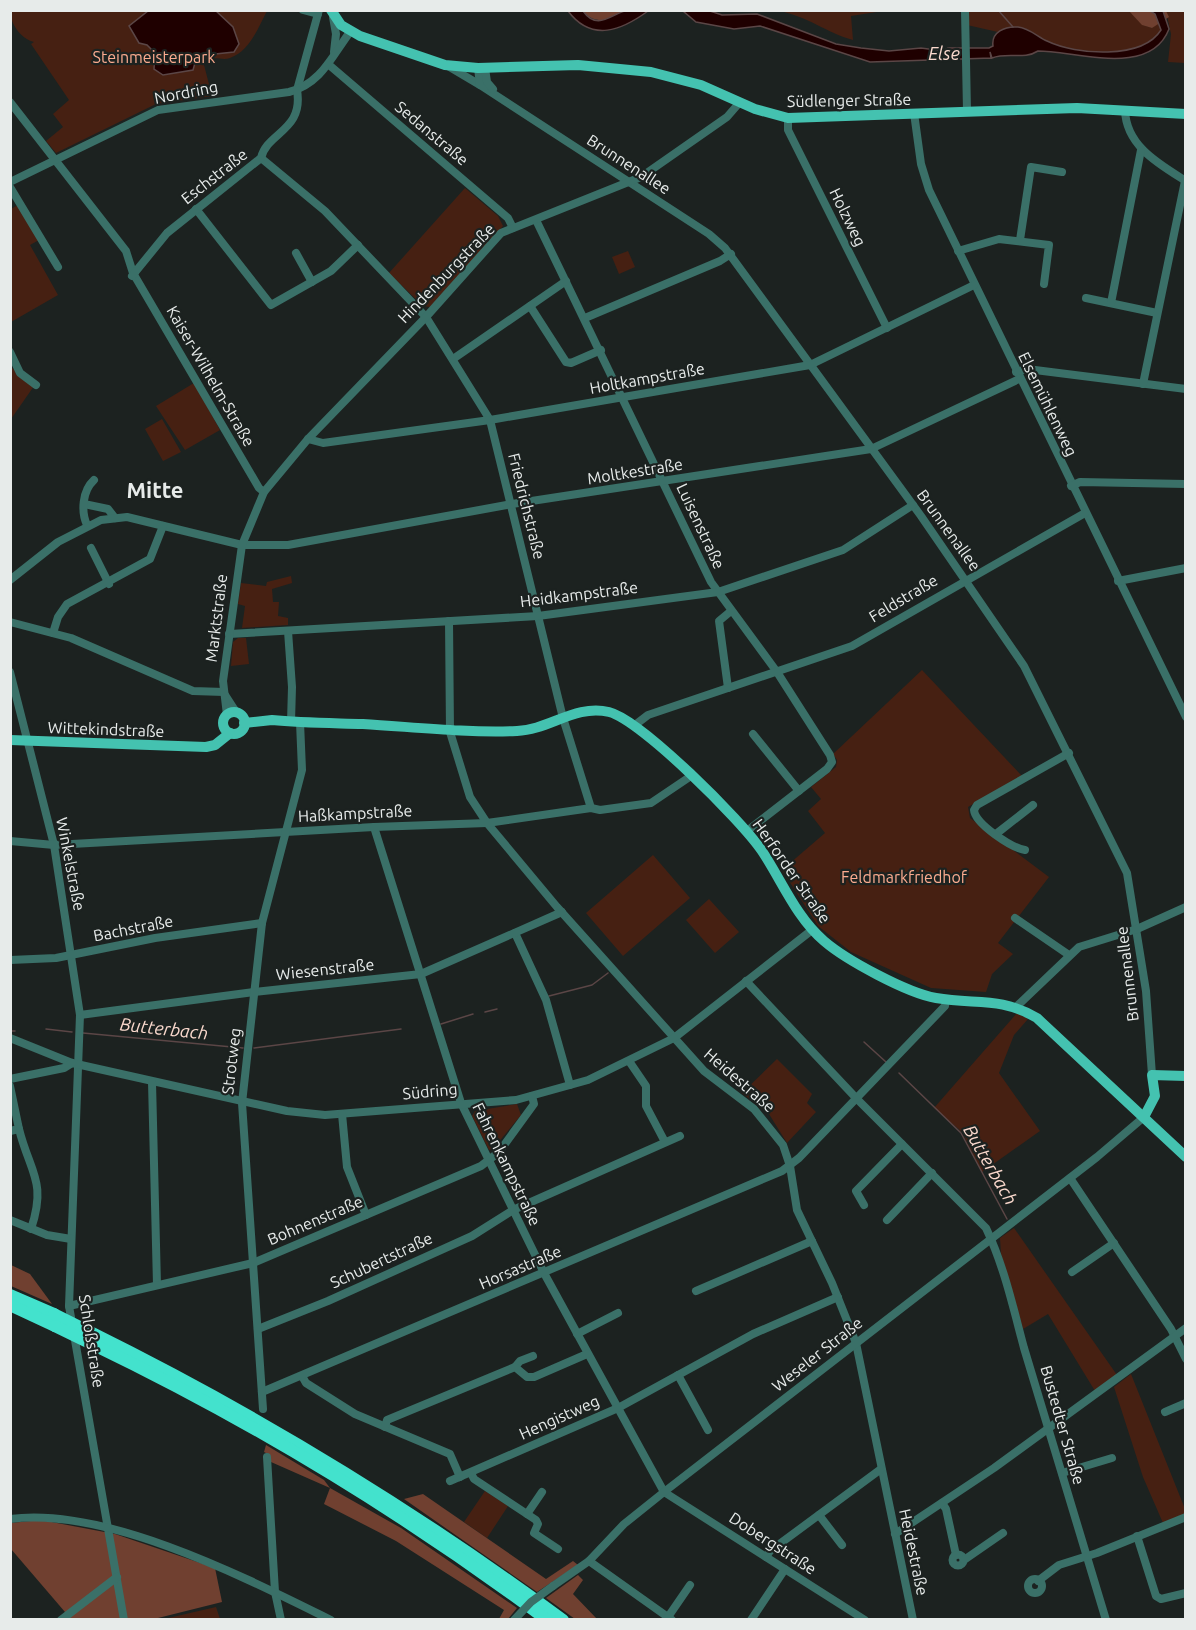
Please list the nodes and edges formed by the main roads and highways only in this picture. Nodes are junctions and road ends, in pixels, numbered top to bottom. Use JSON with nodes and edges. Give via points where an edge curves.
{"nodes":[{"id":1,"x":331,"y":11,"type":"edge"},
{"id":2,"x":1185,"y":114,"type":"edge"},
{"id":3,"x":237,"y":717,"type":"junction"},
{"id":4,"x":227,"y":731,"type":"junction"},
{"id":5,"x":10,"y":740,"type":"edge"},
{"id":6,"x":1185,"y":1077,"type":"edge"},
{"id":7,"x":1144,"y":1117,"type":"junction"},
{"id":8,"x":1185,"y":1157,"type":"edge"},
{"id":9,"x":10,"y":1295,"type":"edge"},
{"id":10,"x":10,"y":1305,"type":"edge"},
{"id":11,"x":54,"y":1320,"type":"junction"},
{"id":12,"x":92,"y":1338,"type":"junction"},
{"id":13,"x":547,"y":1620,"type":"edge"},
{"id":14,"x":563,"y":1620,"type":"edge"}],
"edges":[{"from":1,"to":2,"type":"main road","name":"Südlenger Straße","via":[[350,32],[445,65],[629,69],[701,85],[767,114],[788,118],[1077,108]]},
{"from":3,"to":4,"type":"main road","name":"Wittekindstraße","via":[[238,732]]},
{"from":3,"to":4,"type":"main road","via":[[224,718]]},
{"from":3,"to":7,"type":"main road","name":"Herforder Straße","via":[[450,732],[532,730],[580,712],[614,714],[634,725],[747,831],[812,930],[836,950],[920,993],[1016,1007],[1047,1025]]},
{"from":4,"to":5,"type":"main road","name":"Wittekindstraße","via":[[215,745],[199,747]]},
{"from":6,"to":7,"type":"main road","name":"Brunnenallee","via":[[1152,1079],[1155,1096]]},
{"from":7,"to":8,"type":"main road","name":"Herforder Straße"},
{"from":9,"to":11,"type":"highway"},
{"from":10,"to":11,"type":"highway"},
{"from":11,"to":12,"type":"highway","bridge":true},
{"from":12,"to":13,"type":"highway","via":[[299,1455],[452,1552]]},
{"from":12,"to":14,"type":"highway","via":[[213,1395],[305,1448],[457,1544]]}]}
